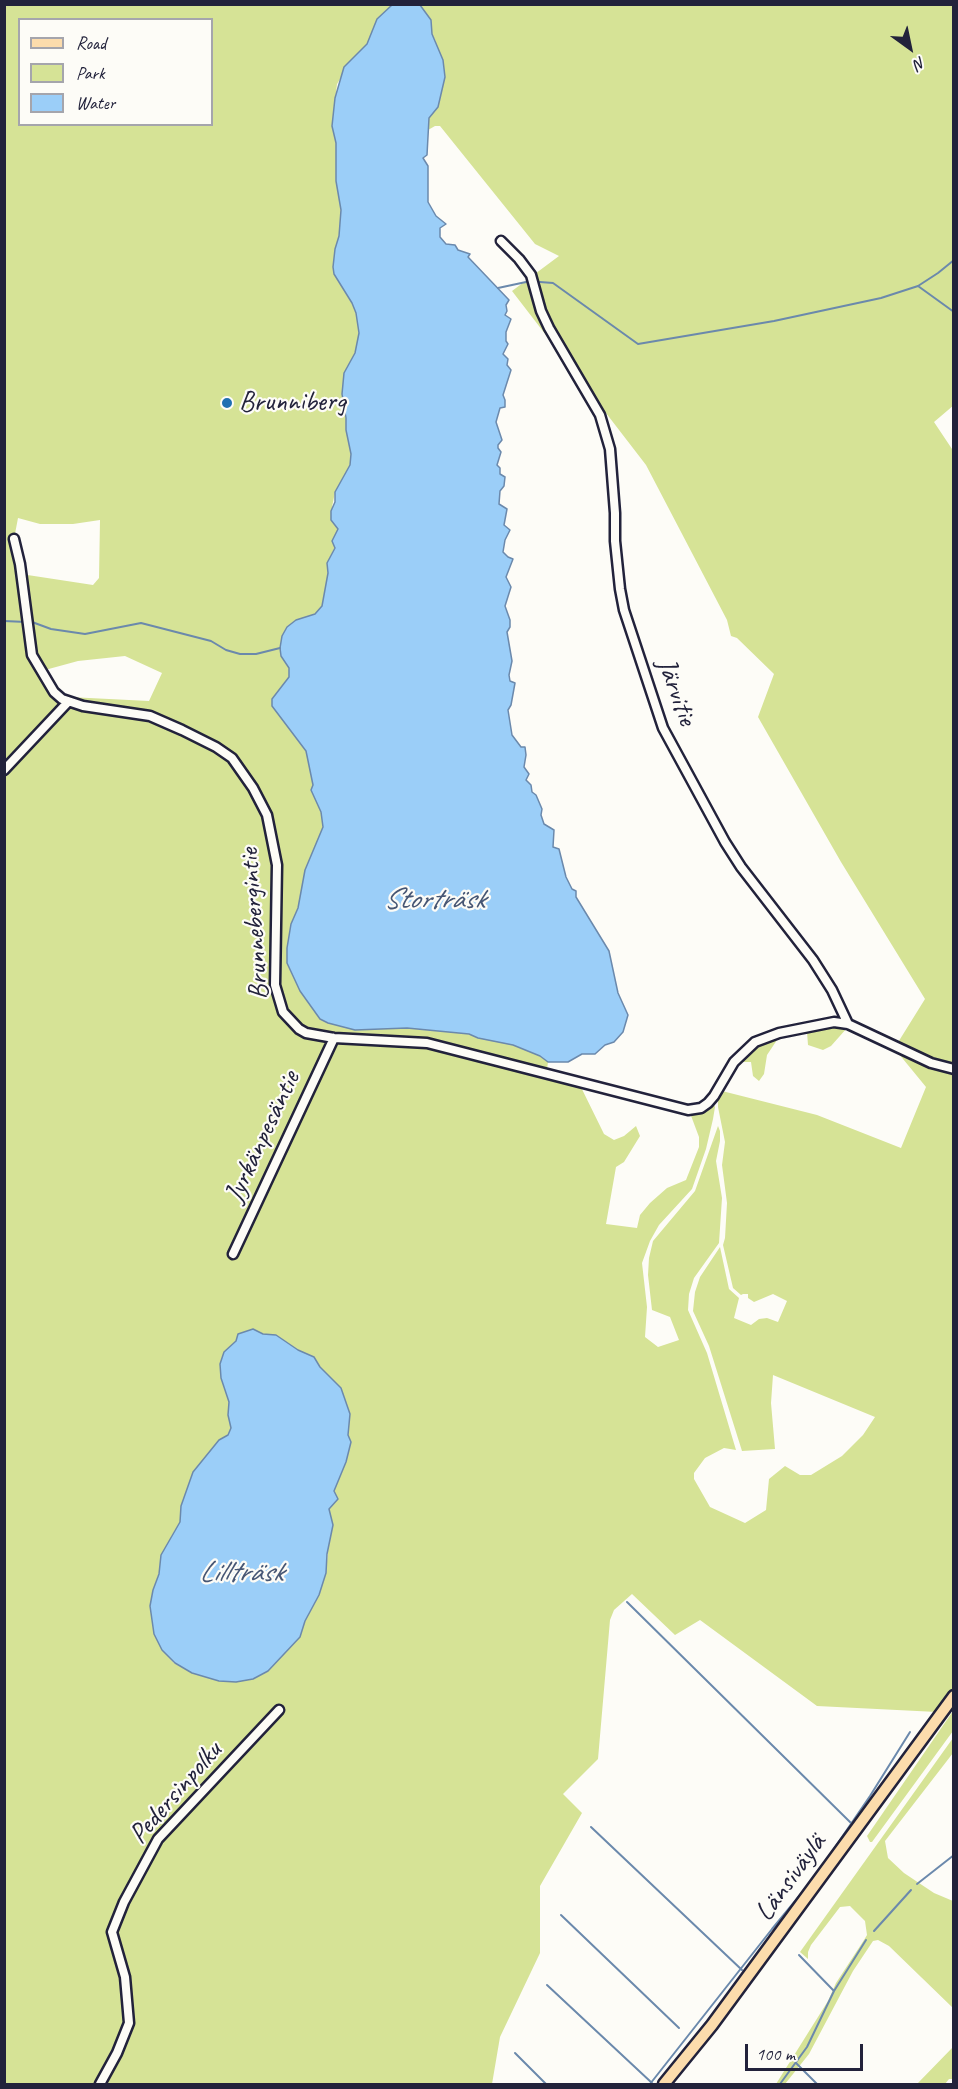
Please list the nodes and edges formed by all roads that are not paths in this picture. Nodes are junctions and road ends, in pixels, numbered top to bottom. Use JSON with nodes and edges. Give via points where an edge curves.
{"nodes":[{"id":1,"x":501,"y":241,"type":"dead end"},
{"id":2,"x":14,"y":539,"type":"dead end"},
{"id":3,"x":68,"y":702,"type":"junction"},
{"id":4,"x":4,"y":770,"type":"edge"},
{"id":5,"x":849,"y":1024,"type":"junction"},
{"id":6,"x":333,"y":1038,"type":"junction"},
{"id":7,"x":954,"y":1070,"type":"edge"},
{"id":8,"x":233,"y":1254,"type":"dead end"},
{"id":9,"x":954,"y":1696,"type":"edge"},
{"id":10,"x":279,"y":1710,"type":"dead end"},
{"id":11,"x":100,"y":2085,"type":"edge"},
{"id":12,"x":664,"y":2085,"type":"edge"}],
"edges":[{"from":1,"to":5,"type":"street","name":"Järvitie","via":[[531,275],[545,320],[600,415],[610,449],[624,610],[663,728],[731,851],[813,960]]},
{"from":2,"to":3,"type":"street","via":[[32,655],[49,686]]},
{"from":3,"to":4,"type":"street"},
{"from":3,"to":6,"type":"street","name":"Brunnebergintie","via":[[150,716],[216,747],[236,763],[264,809],[273,840],[277,865],[275,974],[279,1004],[299,1029]]},
{"from":5,"to":6,"type":"street","name":"Brunnebergintie","via":[[820,1024],[755,1042],[734,1062],[714,1096],[694,1110],[428,1043]]},
{"from":5,"to":7,"type":"street"},
{"from":6,"to":8,"type":"street","name":"Jyrkänpesäntie"},
{"from":9,"to":12,"type":"main road","name":"Länsiväylä"},
{"from":10,"to":11,"type":"street","name":"Pedersinpolku","via":[[158,1839],[124,1902],[112,1932],[125,1977],[129,2023]]}]}
